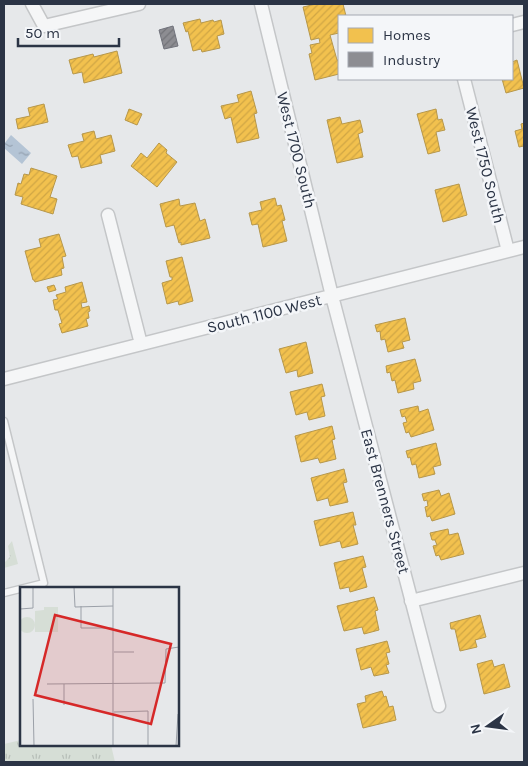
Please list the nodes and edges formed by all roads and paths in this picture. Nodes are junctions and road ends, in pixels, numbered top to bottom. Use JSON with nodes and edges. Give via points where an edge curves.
{"nodes":[{"id":1,"x":32,"y":4,"type":"edge"},
{"id":2,"x":138,"y":4,"type":"edge"},
{"id":3,"x":261,"y":4,"type":"edge"},
{"id":4,"x":464,"y":80,"type":"edge"},
{"id":5,"x":108,"y":215,"type":"dead end"},
{"id":6,"x":524,"y":247,"type":"edge"},
{"id":7,"x":508,"y":251,"type":"junction"},
{"id":8,"x":332,"y":296,"type":"junction"},
{"id":9,"x":141,"y":344,"type":"junction"},
{"id":10,"x":4,"y":379,"type":"edge"},
{"id":11,"x":4,"y":421,"type":"edge"},
{"id":12,"x":524,"y":573,"type":"edge"},
{"id":13,"x":28,"y":587,"type":"edge"},
{"id":14,"x":20,"y":589,"type":"edge"},
{"id":15,"x":4,"y":593,"type":"edge"},
{"id":16,"x":412,"y":601,"type":"junction"},
{"id":17,"x":439,"y":706,"type":"dead end"}],
"edges":[{"from":1,"to":2,"type":"street","via":[[44,26]]},
{"from":3,"to":8,"type":"street","name":"West 1700 South"},
{"from":4,"to":7,"type":"street","name":"West 1750 South"},
{"from":5,"to":9,"type":"street"},
{"from":6,"to":7,"type":"street","name":"South 1100 West"},
{"from":7,"to":8,"type":"street","name":"South 1100 West"},
{"from":8,"to":9,"type":"street","name":"South 1100 West"},
{"from":8,"to":16,"type":"street","name":"East Brenners Street"},
{"from":9,"to":10,"type":"street","name":"South 1100 West"},
{"from":11,"to":13,"type":"lane","via":[[44,583]]},
{"from":12,"to":16,"type":"street"},
{"from":14,"to":15,"type":"lane"},
{"from":16,"to":17,"type":"street","name":"East Brenners Street"}]}
